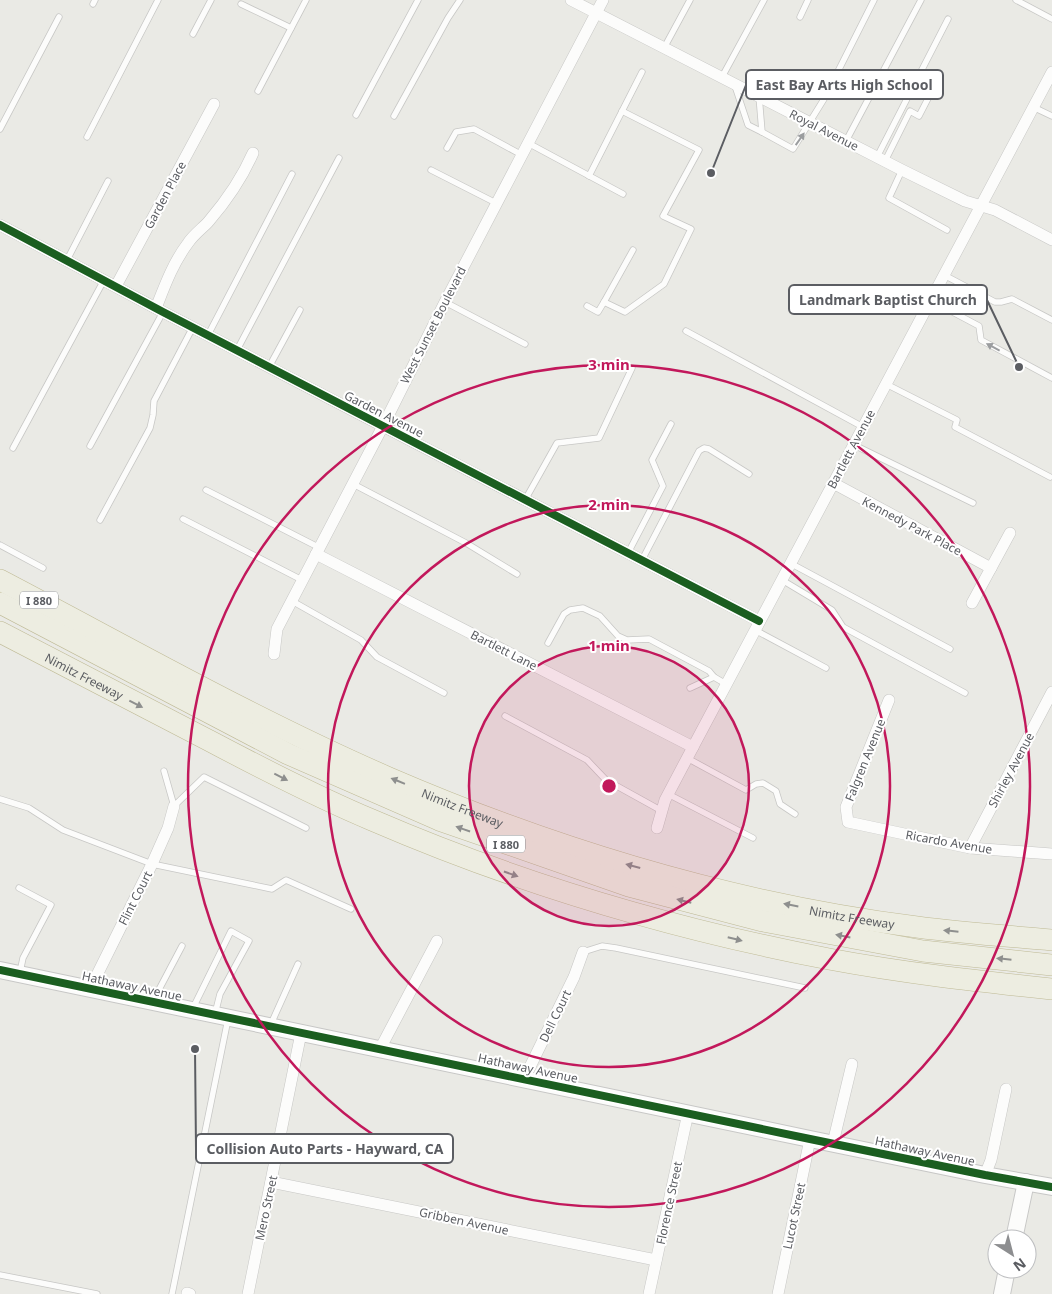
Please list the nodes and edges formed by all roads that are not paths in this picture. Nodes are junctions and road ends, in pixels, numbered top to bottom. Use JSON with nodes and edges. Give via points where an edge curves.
{"nodes":[{"id":1,"x":158,"y":0,"type":"edge"},
{"id":2,"x":211,"y":0,"type":"edge"},
{"id":3,"x":306,"y":0,"type":"edge"},
{"id":4,"x":418,"y":0,"type":"edge"},
{"id":5,"x":460,"y":0,"type":"edge"},
{"id":6,"x":571,"y":0,"type":"edge"},
{"id":7,"x":603,"y":0,"type":"edge"},
{"id":8,"x":690,"y":0,"type":"edge"},
{"id":9,"x":764,"y":0,"type":"edge"},
{"id":10,"x":808,"y":0,"type":"edge"},
{"id":11,"x":874,"y":0,"type":"edge"},
{"id":12,"x":921,"y":0,"type":"edge"},
{"id":13,"x":1016,"y":0,"type":"edge"},
{"id":14,"x":241,"y":4,"type":"dead end"},
{"id":15,"x":596,"y":13,"type":"junction"},
{"id":16,"x":59,"y":17,"type":"dead end"},
{"id":17,"x":800,"y":17,"type":"dead end"},
{"id":18,"x":948,"y":19,"type":"dead end"},
{"id":19,"x":1052,"y":19,"type":"edge"},
{"id":20,"x":291,"y":28,"type":"junction"},
{"id":21,"x":193,"y":34,"type":"dead end"},
{"id":22,"x":664,"y":48,"type":"junction"},
{"id":23,"x":642,"y":72,"type":"dead end"},
{"id":24,"x":1052,"y":72,"type":"edge"},
{"id":25,"x":722,"y":77,"type":"junction"},
{"id":26,"x":937,"y":81,"type":"dead end"},
{"id":27,"x":735,"y":84,"type":"junction"},
{"id":28,"x":258,"y":91,"type":"dead end"},
{"id":29,"x":758,"y":96,"type":"junction"},
{"id":30,"x":214,"y":104,"type":"dead end"},
{"id":31,"x":1033,"y":107,"type":"junction"},
{"id":32,"x":622,"y":111,"type":"junction"},
{"id":33,"x":356,"y":115,"type":"dead end"},
{"id":34,"x":394,"y":116,"type":"dead end"},
{"id":35,"x":1052,"y":116,"type":"edge"},
{"id":36,"x":811,"y":123,"type":"junction"},
{"id":37,"x":0,"y":129,"type":"edge"},
{"id":38,"x":762,"y":132,"type":"junction"},
{"id":39,"x":87,"y":137,"type":"dead end"},
{"id":40,"x":846,"y":141,"type":"junction"},
{"id":41,"x":528,"y":143,"type":"junction"},
{"id":42,"x":446,"y":148,"type":"dead end"},
{"id":43,"x":253,"y":153,"type":"dead end"},
{"id":44,"x":522,"y":155,"type":"junction"},
{"id":45,"x":339,"y":158,"type":"dead end"},
{"id":46,"x":881,"y":159,"type":"junction"},
{"id":47,"x":431,"y":170,"type":"dead end"},
{"id":48,"x":902,"y":170,"type":"junction"},
{"id":49,"x":292,"y":174,"type":"dead end"},
{"id":50,"x":589,"y":176,"type":"junction"},
{"id":51,"x":108,"y":180,"type":"dead end"},
{"id":52,"x":623,"y":194,"type":"dead end"},
{"id":53,"x":496,"y":203,"type":"junction"},
{"id":54,"x":981,"y":206,"type":"junction"},
{"id":55,"x":1,"y":229,"type":"edge"},
{"id":56,"x":947,"y":230,"type":"dead end"},
{"id":57,"x":1052,"y":240,"type":"edge"},
{"id":58,"x":633,"y":250,"type":"dead end"},
{"id":59,"x":67,"y":260,"type":"junction"},
{"id":60,"x":944,"y":276,"type":"junction"},
{"id":61,"x":104,"y":280,"type":"junction"},
{"id":62,"x":116,"y":286,"type":"junction"},
{"id":63,"x":930,"y":300,"type":"junction"},
{"id":64,"x":445,"y":302,"type":"junction"},
{"id":65,"x":604,"y":302,"type":"junction"},
{"id":66,"x":587,"y":306,"type":"dead end"},
{"id":67,"x":160,"y":310,"type":"junction"},
{"id":68,"x":300,"y":310,"type":"dead end"},
{"id":69,"x":1052,"y":320,"type":"edge"},
{"id":70,"x":193,"y":327,"type":"junction"},
{"id":71,"x":686,"y":331,"type":"dead end"},
{"id":72,"x":208,"y":335,"type":"junction"},
{"id":73,"x":525,"y":344,"type":"dead end"},
{"id":74,"x":237,"y":350,"type":"junction"},
{"id":75,"x":269,"y":367,"type":"junction"},
{"id":76,"x":632,"y":368,"type":"dead end"},
{"id":77,"x":1052,"y":378,"type":"edge"},
{"id":78,"x":886,"y":384,"type":"junction"},
{"id":79,"x":671,"y":424,"type":"dead end"},
{"id":80,"x":383,"y":426,"type":"junction"},
{"id":81,"x":863,"y":427,"type":"junction"},
{"id":82,"x":853,"y":445,"type":"junction"},
{"id":83,"x":90,"y":446,"type":"dead end"},
{"id":84,"x":13,"y":448,"type":"dead end"},
{"id":85,"x":749,"y":474,"type":"dead end"},
{"id":86,"x":1050,"y":477,"type":"dead end"},
{"id":87,"x":833,"y":483,"type":"junction"},
{"id":88,"x":353,"y":484,"type":"junction"},
{"id":89,"x":206,"y":490,"type":"dead end"},
{"id":90,"x":525,"y":500,"type":"junction"},
{"id":91,"x":973,"y":503,"type":"dead end"},
{"id":92,"x":182,"y":519,"type":"dead end"},
{"id":93,"x":100,"y":520,"type":"dead end"},
{"id":94,"x":1010,"y":533,"type":"dead end"},
{"id":95,"x":0,"y":545,"type":"edge"},
{"id":96,"x":318,"y":550,"type":"junction"},
{"id":97,"x":628,"y":553,"type":"junction"},
{"id":98,"x":642,"y":560,"type":"junction"},
{"id":99,"x":790,"y":563,"type":"junction"},
{"id":100,"x":43,"y":568,"type":"dead end"},
{"id":101,"x":991,"y":568,"type":"junction"},
{"id":102,"x":517,"y":574,"type":"dead end"},
{"id":103,"x":0,"y":580,"type":"edge"},
{"id":104,"x":302,"y":580,"type":"junction"},
{"id":105,"x":781,"y":580,"type":"junction"},
{"id":106,"x":292,"y":601,"type":"junction"},
{"id":107,"x":0,"y":603,"type":"edge"},
{"id":108,"x":972,"y":604,"type":"dead end"},
{"id":109,"x":757,"y":625,"type":"junction"},
{"id":110,"x":0,"y":632,"type":"edge"},
{"id":111,"x":548,"y":642,"type":"dead end"},
{"id":112,"x":0,"y":643,"type":"edge"},
{"id":113,"x":950,"y":649,"type":"dead end"},
{"id":114,"x":274,"y":654,"type":"dead end"},
{"id":115,"x":826,"y":668,"type":"dead end"},
{"id":116,"x":714,"y":677,"type":"junction"},
{"id":117,"x":726,"y":684,"type":"junction"},
{"id":118,"x":106,"y":688,"type":"junction"},
{"id":119,"x":690,"y":688,"type":"dead end"},
{"id":120,"x":1052,"y":692,"type":"edge"},
{"id":121,"x":444,"y":693,"type":"dead end"},
{"id":122,"x":965,"y":693,"type":"dead end"},
{"id":123,"x":889,"y":700,"type":"dead end"},
{"id":124,"x":505,"y":716,"type":"dead end"},
{"id":125,"x":692,"y":747,"type":"junction"},
{"id":126,"x":687,"y":758,"type":"junction"},
{"id":127,"x":164,"y":771,"type":"dead end"},
{"id":128,"x":668,"y":794,"type":"junction"},
{"id":129,"x":0,"y":799,"type":"edge"},
{"id":130,"x":174,"y":806,"type":"junction"},
{"id":131,"x":662,"y":811,"type":"junction"},
{"id":132,"x":795,"y":814,"type":"dead end"},
{"id":133,"x":848,"y":822,"type":"joint"},
{"id":134,"x":306,"y":828,"type":"dead end"},
{"id":135,"x":657,"y":828,"type":"dead end"},
{"id":136,"x":753,"y":838,"type":"dead end"},
{"id":137,"x":970,"y":848,"type":"junction"},
{"id":138,"x":1052,"y":854,"type":"edge"},
{"id":139,"x":152,"y":864,"type":"junction"},
{"id":140,"x":19,"y":888,"type":"dead end"},
{"id":141,"x":351,"y":908,"type":"dead end"},
{"id":142,"x":1052,"y":940,"type":"edge"},
{"id":143,"x":437,"y":941,"type":"dead end"},
{"id":144,"x":182,"y":946,"type":"dead end"},
{"id":145,"x":583,"y":952,"type":"joint"},
{"id":146,"x":298,"y":964,"type":"dead end"},
{"id":147,"x":1052,"y":965,"type":"edge"},
{"id":148,"x":0,"y":970,"type":"edge"},
{"id":149,"x":20,"y":974,"type":"junction"},
{"id":150,"x":90,"y":988,"type":"junction"},
{"id":151,"x":805,"y":988,"type":"dead end"},
{"id":152,"x":1052,"y":989,"type":"edge"},
{"id":153,"x":153,"y":1002,"type":"junction"},
{"id":154,"x":192,"y":1010,"type":"junction"},
{"id":155,"x":221,"y":1016,"type":"junction"},
{"id":156,"x":270,"y":1026,"type":"junction"},
{"id":157,"x":301,"y":1033,"type":"junction"},
{"id":158,"x":380,"y":1050,"type":"junction"},
{"id":159,"x":852,"y":1064,"type":"dead end"},
{"id":160,"x":524,"y":1079,"type":"junction"},
{"id":161,"x":1006,"y":1089,"type":"dead end"},
{"id":162,"x":688,"y":1113,"type":"junction"},
{"id":163,"x":810,"y":1139,"type":"junction"},
{"id":164,"x":833,"y":1143,"type":"junction"},
{"id":165,"x":985,"y":1175,"type":"junction"},
{"id":166,"x":271,"y":1182,"type":"junction"},
{"id":167,"x":1026,"y":1182,"type":"junction"},
{"id":168,"x":1052,"y":1187,"type":"edge"},
{"id":169,"x":1016,"y":1229,"type":"edge"},
{"id":170,"x":656,"y":1260,"type":"junction"},
{"id":171,"x":0,"y":1275,"type":"edge"},
{"id":172,"x":1005,"y":1279,"type":"edge"},
{"id":173,"x":97,"y":1294,"type":"edge"},
{"id":174,"x":172,"y":1294,"type":"edge"},
{"id":175,"x":248,"y":1294,"type":"edge"},
{"id":176,"x":649,"y":1294,"type":"edge"},
{"id":177,"x":778,"y":1294,"type":"edge"},
{"id":178,"x":1002,"y":1294,"type":"edge"}],
"edges":[{"from":1,"to":39,"type":"lane"},
{"from":2,"to":21,"type":"lane"},
{"from":3,"to":20,"type":"lane"},
{"from":4,"to":33,"type":"lane"},
{"from":5,"to":34,"type":"lane"},
{"from":6,"to":15,"type":"street","name":"Royal Avenue"},
{"from":7,"to":15,"type":"street","name":"West Sunset Boulevard"},
{"from":8,"to":22,"type":"lane"},
{"from":9,"to":25,"type":"lane"},
{"from":10,"to":17,"type":"lane"},
{"from":11,"to":36,"type":"lane"},
{"from":12,"to":40,"type":"lane"},
{"from":13,"to":19,"type":"lane"},
{"from":14,"to":20,"type":"lane"},
{"from":15,"to":22,"type":"street","name":"Royal Avenue"},
{"from":15,"to":41,"type":"street","name":"West Sunset Boulevard"},
{"from":16,"to":37,"type":"lane"},
{"from":18,"to":46,"type":"lane"},
{"from":20,"to":28,"type":"lane"},
{"from":22,"to":25,"type":"street","name":"Royal Avenue"},
{"from":23,"to":32,"type":"lane"},
{"from":24,"to":31,"type":"street","name":"Bartlett Avenue"},
{"from":25,"to":27,"type":"street","name":"Royal Avenue"},
{"from":26,"to":46,"type":"lane","via":[[919,116],[910,111]]},
{"from":27,"to":29,"type":"street","name":"Royal Avenue"},
{"from":27,"to":38,"type":"lane","via":[[748,125]]},
{"from":29,"to":36,"type":"street","name":"Royal Avenue"},
{"from":29,"to":38,"type":"lane"},
{"from":30,"to":62,"type":"street","name":"Garden Place"},
{"from":31,"to":35,"type":"lane"},
{"from":31,"to":54,"type":"street","name":"Bartlett Avenue"},
{"from":32,"to":50,"type":"lane"},
{"from":32,"to":65,"type":"lane","via":[[699,150],[663,216],[691,230],[664,284],[625,312]]},
{"from":38,"to":36,"type":"lane","one_way":true,"via":[[793,149]]},
{"from":36,"to":40,"type":"street","name":"Royal Avenue"},
{"from":40,"to":46,"type":"street","name":"Royal Avenue"},
{"from":41,"to":44,"type":"street","name":"West Sunset Boulevard"},
{"from":41,"to":50,"type":"lane"},
{"from":42,"to":44,"type":"lane","via":[[456,132],[474,129]]},
{"from":43,"to":67,"type":"street","via":[[234,188],[174,262]]},
{"from":44,"to":53,"type":"street","name":"West Sunset Boulevard"},
{"from":45,"to":74,"type":"lane"},
{"from":46,"to":48,"type":"street","name":"Royal Avenue"},
{"from":47,"to":53,"type":"lane"},
{"from":48,"to":54,"type":"street","name":"Royal Avenue"},
{"from":48,"to":56,"type":"lane","via":[[889,198]]},
{"from":49,"to":72,"type":"lane"},
{"from":50,"to":52,"type":"lane"},
{"from":51,"to":59,"type":"lane"},
{"from":53,"to":64,"type":"street","name":"West Sunset Boulevard"},
{"from":54,"to":57,"type":"street","name":"Royal Avenue"},
{"from":54,"to":60,"type":"street","name":"Bartlett Avenue"},
{"from":55,"to":59,"type":"street","name":"Garden Avenue"},
{"from":58,"to":65,"type":"lane"},
{"from":59,"to":61,"type":"street","name":"Garden Avenue"},
{"from":60,"to":63,"type":"street","name":"Bartlett Avenue"},
{"from":60,"to":69,"type":"lane","via":[[995,302],[1012,299]]},
{"from":61,"to":62,"type":"street","name":"Garden Avenue"},
{"from":61,"to":84,"type":"lane"},
{"from":62,"to":67,"type":"street","name":"Garden Avenue"},
{"from":77,"to":63,"type":"lane","one_way":true,"via":[[982,340],[979,326]]},
{"from":63,"to":78,"type":"street","name":"Bartlett Avenue"},
{"from":64,"to":73,"type":"lane"},
{"from":64,"to":80,"type":"street","name":"West Sunset Boulevard"},
{"from":65,"to":66,"type":"lane","via":[[598,312]]},
{"from":67,"to":70,"type":"street","name":"Garden Avenue"},
{"from":67,"to":83,"type":"lane"},
{"from":68,"to":75,"type":"lane"},
{"from":70,"to":72,"type":"street","name":"Garden Avenue"},
{"from":70,"to":93,"type":"lane","via":[[154,401],[150,428]]},
{"from":71,"to":81,"type":"lane"},
{"from":72,"to":74,"type":"street","name":"Garden Avenue"},
{"from":74,"to":75,"type":"street","name":"Garden Avenue"},
{"from":75,"to":80,"type":"street","name":"Garden Avenue"},
{"from":76,"to":90,"type":"lane","via":[[599,438],[558,443]]},
{"from":78,"to":81,"type":"street","name":"Bartlett Avenue"},
{"from":78,"to":86,"type":"lane","via":[[957,420],[955,427]]},
{"from":79,"to":97,"type":"lane","via":[[652,460],[663,486]]},
{"from":80,"to":88,"type":"street","name":"West Sunset Boulevard"},
{"from":80,"to":90,"type":"street","name":"Garden Avenue"},
{"from":81,"to":82,"type":"street","name":"Bartlett Avenue"},
{"from":82,"to":87,"type":"street","name":"Bartlett Avenue"},
{"from":82,"to":91,"type":"lane"},
{"from":85,"to":98,"type":"lane","via":[[710,449],[699,451]]},
{"from":87,"to":99,"type":"street","name":"Bartlett Avenue"},
{"from":87,"to":101,"type":"street","name":"Kennedy Park Place"},
{"from":88,"to":96,"type":"street","name":"West Sunset Boulevard"},
{"from":88,"to":102,"type":"lane"},
{"from":89,"to":96,"type":"lane"},
{"from":90,"to":97,"type":"street","name":"Garden Avenue"},
{"from":92,"to":104,"type":"lane"},
{"from":94,"to":101,"type":"street"},
{"from":95,"to":100,"type":"lane"},
{"from":96,"to":104,"type":"street","name":"West Sunset Boulevard"},
{"from":96,"to":125,"type":"street","name":"Bartlett Lane"},
{"from":97,"to":98,"type":"street","name":"Garden Avenue"},
{"from":98,"to":109,"type":"street","name":"Garden Avenue"},
{"from":99,"to":105,"type":"street","name":"Bartlett Avenue"},
{"from":99,"to":113,"type":"lane"},
{"from":101,"to":108,"type":"street"},
{"from":142,"to":103,"type":"highway","name":"Nimitz Freeway","number":"I 880","one_way":true,"via":[[915,927],[764,900],[614,861],[468,810],[322,747],[247,711]]},
{"from":104,"to":106,"type":"street","name":"West Sunset Boulevard"},
{"from":105,"to":109,"type":"street","name":"Bartlett Avenue"},
{"from":105,"to":122,"type":"lane","via":[[823,603],[843,626]]},
{"from":106,"to":114,"type":"street","name":"West Sunset Boulevard","via":[[277,629]]},
{"from":106,"to":121,"type":"lane","via":[[361,640],[377,657]]},
{"from":147,"to":107,"type":"highway","number":"I 880","one_way":true,"via":[[923,951],[763,921],[620,883],[439,820],[288,754]]},
{"from":109,"to":115,"type":"lane"},
{"from":109,"to":117,"type":"street","name":"Bartlett Avenue"},
{"from":110,"to":118,"type":"highway","name":"Nimitz Freeway","number":"I 880"},
{"from":111,"to":116,"type":"lane","via":[[564,614],[583,608],[600,616],[618,636],[627,640],[649,640],[709,671]]},
{"from":112,"to":118,"type":"highway"},
{"from":116,"to":117,"type":"lane"},
{"from":116,"to":119,"type":"lane"},
{"from":117,"to":125,"type":"street","name":"Bartlett Avenue"},
{"from":118,"to":152,"type":"highway","name":"Nimitz Freeway","number":"I 880","one_way":true,"via":[[371,820],[450,852],[598,902],[678,925],[829,959]]},
{"from":120,"to":137,"type":"street","name":"Shirley Avenue"},
{"from":123,"to":133,"type":"street","name":"Falgren Avenue","via":[[846,807]]},
{"from":124,"to":131,"type":"lane","via":[[587,760],[606,780]]},
{"from":125,"to":126,"type":"street","name":"Bartlett Avenue"},
{"from":126,"to":128,"type":"street","name":"Bartlett Avenue"},
{"from":126,"to":132,"type":"lane","via":[[746,790],[763,783],[776,791],[780,804]]},
{"from":127,"to":130,"type":"lane"},
{"from":128,"to":131,"type":"street","name":"Bartlett Avenue"},
{"from":128,"to":136,"type":"lane"},
{"from":129,"to":139,"type":"lane","via":[[30,808],[63,830]]},
{"from":130,"to":134,"type":"lane","via":[[204,777]]},
{"from":130,"to":139,"type":"street","name":"Flint Court"},
{"from":131,"to":135,"type":"street","name":"Bartlett Avenue"},
{"from":133,"to":137,"type":"street","name":"Ricardo Avenue"},
{"from":137,"to":138,"type":"street","name":"Ricardo Avenue"},
{"from":139,"to":141,"type":"lane","via":[[272,889],[286,880]]},
{"from":139,"to":150,"type":"street","name":"Flint Court"},
{"from":140,"to":149,"type":"lane","via":[[51,905],[24,958]]},
{"from":143,"to":158,"type":"street"},
{"from":144,"to":153,"type":"lane"},
{"from":145,"to":151,"type":"lane","via":[[602,946],[616,948]]},
{"from":145,"to":160,"type":"street","name":"Dell Court"},
{"from":146,"to":156,"type":"lane"},
{"from":148,"to":149,"type":"street","name":"Hathaway Avenue"},
{"from":149,"to":150,"type":"street","name":"Hathaway Avenue"},
{"from":150,"to":153,"type":"street","name":"Hathaway Avenue"},
{"from":153,"to":154,"type":"street","name":"Hathaway Avenue"},
{"from":154,"to":155,"type":"street","name":"Hathaway Avenue"},
{"from":154,"to":155,"type":"lane","via":[[231,931],[249,941],[220,994]]},
{"from":155,"to":156,"type":"street","name":"Hathaway Avenue"},
{"from":155,"to":174,"type":"lane"},
{"from":156,"to":157,"type":"street","name":"Hathaway Avenue"},
{"from":157,"to":158,"type":"street","name":"Hathaway Avenue"},
{"from":157,"to":166,"type":"street","name":"Mero Street"},
{"from":158,"to":160,"type":"street","name":"Hathaway Avenue"},
{"from":159,"to":164,"type":"street"},
{"from":160,"to":162,"type":"street","name":"Hathaway Avenue"},
{"from":161,"to":165,"type":"street"},
{"from":162,"to":163,"type":"street","name":"Hathaway Avenue"},
{"from":162,"to":170,"type":"street","name":"Florence Street"},
{"from":163,"to":164,"type":"street","name":"Hathaway Avenue"},
{"from":163,"to":177,"type":"street","name":"Lucot Street"},
{"from":164,"to":165,"type":"street","name":"Hathaway Avenue"},
{"from":165,"to":167,"type":"street","name":"Hathaway Avenue"},
{"from":166,"to":170,"type":"street","name":"Gribben Avenue"},
{"from":166,"to":175,"type":"street","name":"Mero Street"},
{"from":167,"to":168,"type":"street","name":"Hathaway Avenue"},
{"from":167,"to":169,"type":"street"},
{"from":170,"to":176,"type":"street","name":"Florence Street"},
{"from":171,"to":173,"type":"lane"},
{"from":172,"to":178,"type":"street"}]}
